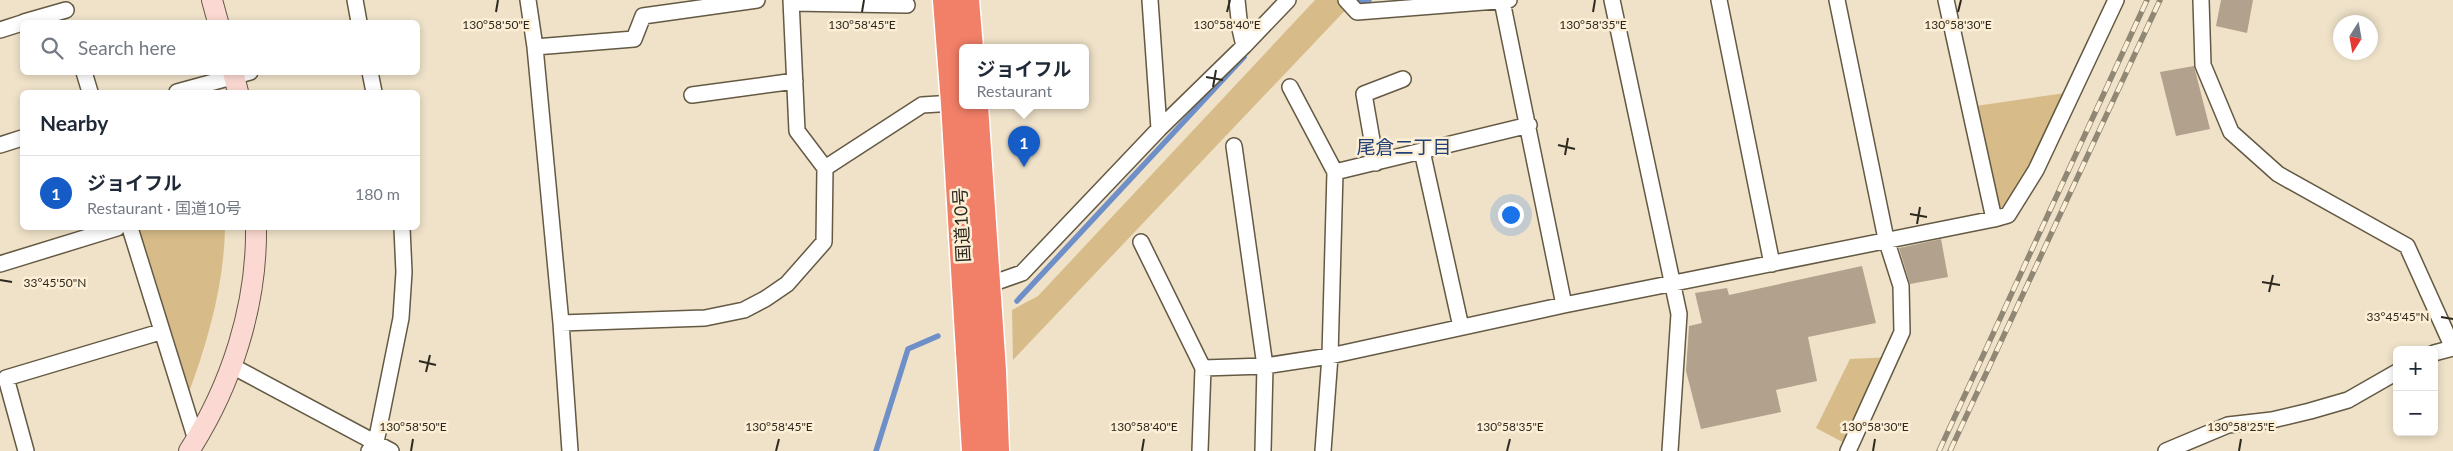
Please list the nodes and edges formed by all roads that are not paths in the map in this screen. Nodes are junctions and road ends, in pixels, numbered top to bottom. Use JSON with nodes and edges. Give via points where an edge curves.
{"nodes":[{"id":1,"x":212,"y":0,"type":"edge"},
{"id":2,"x":355,"y":0,"type":"edge"},
{"id":3,"x":528,"y":0,"type":"edge"},
{"id":4,"x":757,"y":0,"type":"edge"},
{"id":5,"x":946,"y":0,"type":"edge"},
{"id":6,"x":966,"y":0,"type":"edge"},
{"id":7,"x":1150,"y":0,"type":"edge"},
{"id":8,"x":1237,"y":0,"type":"edge"},
{"id":9,"x":1288,"y":0,"type":"edge"},
{"id":10,"x":1346,"y":0,"type":"edge"},
{"id":11,"x":1612,"y":0,"type":"edge"},
{"id":12,"x":1719,"y":0,"type":"edge"},
{"id":13,"x":1837,"y":0,"type":"edge"},
{"id":14,"x":1946,"y":0,"type":"edge"},
{"id":15,"x":2116,"y":0,"type":"edge"},
{"id":16,"x":2201,"y":0,"type":"edge"},
{"id":17,"x":1506,"y":1,"type":"edge"},
{"id":18,"x":791,"y":2,"type":"edge"},
{"id":19,"x":907,"y":5,"type":"dead end"},
{"id":20,"x":66,"y":11,"type":"edge"},
{"id":21,"x":34,"y":20,"type":"edge"},
{"id":22,"x":217,"y":20,"type":"edge"},
{"id":23,"x":359,"y":20,"type":"edge"},
{"id":24,"x":20,"y":24,"type":"edge"},
{"id":25,"x":0,"y":30,"type":"edge"},
{"id":26,"x":970,"y":44,"type":"edge"},
{"id":27,"x":1244,"y":46,"type":"junction"},
{"id":28,"x":535,"y":47,"type":"junction"},
{"id":29,"x":959,"y":71,"type":"edge"},
{"id":30,"x":85,"y":75,"type":"edge"},
{"id":31,"x":371,"y":75,"type":"edge"},
{"id":32,"x":239,"y":79,"type":"edge"},
{"id":33,"x":1402,"y":79,"type":"dead end"},
{"id":34,"x":794,"y":81,"type":"junction"},
{"id":35,"x":1290,"y":87,"type":"dead end"},
{"id":36,"x":89,"y":90,"type":"edge"},
{"id":37,"x":187,"y":90,"type":"edge"},
{"id":38,"x":374,"y":90,"type":"edge"},
{"id":39,"x":692,"y":95,"type":"dead end"},
{"id":40,"x":959,"y":104,"type":"edge"},
{"id":41,"x":965,"y":109,"type":"edge"},
{"id":42,"x":966,"y":109,"type":"edge"},
{"id":43,"x":1529,"y":125,"type":"junction"},
{"id":44,"x":1159,"y":129,"type":"junction"},
{"id":45,"x":20,"y":139,"type":"edge"},
{"id":46,"x":0,"y":145,"type":"edge"},
{"id":47,"x":1234,"y":146,"type":"dead end"},
{"id":48,"x":1422,"y":151,"type":"junction"},
{"id":49,"x":1376,"y":163,"type":"junction"},
{"id":50,"x":826,"y":168,"type":"junction"},
{"id":51,"x":1335,"y":172,"type":"junction"},
{"id":52,"x":1994,"y":219,"type":"junction"},
{"id":53,"x":110,"y":230,"type":"edge"},
{"id":54,"x":131,"y":230,"type":"edge"},
{"id":55,"x":256,"y":230,"type":"edge"},
{"id":56,"x":402,"y":230,"type":"edge"},
{"id":57,"x":1886,"y":239,"type":"junction"},
{"id":58,"x":1141,"y":242,"type":"dead end"},
{"id":59,"x":0,"y":264,"type":"edge"},
{"id":60,"x":1772,"y":264,"type":"junction"},
{"id":61,"x":1672,"y":285,"type":"junction"},
{"id":62,"x":988,"y":286,"type":"junction"},
{"id":63,"x":1564,"y":305,"type":"junction"},
{"id":64,"x":967,"y":311,"type":"junction"},
{"id":65,"x":561,"y":323,"type":"junction"},
{"id":66,"x":1461,"y":328,"type":"junction"},
{"id":67,"x":160,"y":332,"type":"junction"},
{"id":68,"x":2453,"y":348,"type":"edge"},
{"id":69,"x":2438,"y":352,"type":"edge"},
{"id":70,"x":1330,"y":356,"type":"junction"},
{"id":71,"x":232,"y":366,"type":"junction"},
{"id":72,"x":1265,"y":366,"type":"junction"},
{"id":73,"x":1203,"y":368,"type":"junction"},
{"id":74,"x":2393,"y":374,"type":"edge"},
{"id":75,"x":3,"y":379,"type":"edge"},
{"id":76,"x":192,"y":446,"type":"edge"},
{"id":77,"x":372,"y":446,"type":"edge"},
{"id":78,"x":26,"y":451,"type":"edge"},
{"id":79,"x":391,"y":451,"type":"edge"},
{"id":80,"x":570,"y":451,"type":"edge"},
{"id":81,"x":975,"y":451,"type":"edge"},
{"id":82,"x":996,"y":451,"type":"edge"},
{"id":83,"x":1200,"y":451,"type":"edge"},
{"id":84,"x":1263,"y":451,"type":"edge"},
{"id":85,"x":1323,"y":451,"type":"edge"},
{"id":86,"x":1670,"y":451,"type":"edge"},
{"id":87,"x":1848,"y":451,"type":"edge"},
{"id":88,"x":2166,"y":451,"type":"edge"}],
"edges":[{"from":1,"to":22,"type":"street"},
{"from":2,"to":23,"type":"street"},
{"from":3,"to":28,"type":"street"},
{"from":4,"to":28,"type":"street","via":[[643,16],[634,39]]},
{"from":5,"to":29,"type":"highway","name":"国道10号"},
{"from":6,"to":26,"type":"highway"},
{"from":7,"to":44,"type":"street"},
{"from":8,"to":27,"type":"street"},
{"from":9,"to":27,"type":"street"},
{"from":10,"to":17,"type":"street","via":[[1357,12]]},
{"from":11,"to":61,"type":"street"},
{"from":12,"to":60,"type":"street"},
{"from":13,"to":57,"type":"street"},
{"from":14,"to":52,"type":"street"},
{"from":15,"to":52,"type":"street","via":[[2036,170],[2008,215]]},
{"from":16,"to":68,"type":"street","via":[[2203,65],[2231,132],[2278,174],[2406,246]]},
{"from":17,"to":43,"type":"street"},
{"from":18,"to":19,"type":"street"},
{"from":18,"to":34,"type":"street"},
{"from":20,"to":21,"type":"street"},
{"from":24,"to":25,"type":"street"},
{"from":27,"to":44,"type":"street"},
{"from":28,"to":65,"type":"street"},
{"from":30,"to":36,"type":"street"},
{"from":31,"to":38,"type":"street"},
{"from":32,"to":37,"type":"street"},
{"from":33,"to":49,"type":"street","via":[[1364,94]]},
{"from":34,"to":39,"type":"street"},
{"from":34,"to":50,"type":"street","via":[[797,131]]},
{"from":35,"to":51,"type":"street"},
{"from":40,"to":50,"type":"street","via":[[922,105]]},
{"from":41,"to":64,"type":"highway","name":"国道10号"},
{"from":42,"to":62,"type":"highway","name":"国道10号"},
{"from":43,"to":48,"type":"street"},
{"from":43,"to":63,"type":"street"},
{"from":44,"to":62,"type":"street","via":[[1022,274]]},
{"from":45,"to":46,"type":"street"},
{"from":47,"to":72,"type":"street"},
{"from":48,"to":49,"type":"street"},
{"from":48,"to":66,"type":"street"},
{"from":49,"to":51,"type":"street"},
{"from":50,"to":65,"type":"street","via":[[824,242],[787,284],[766,299],[744,310],[704,318]]},
{"from":51,"to":70,"type":"street"},
{"from":52,"to":57,"type":"street"},
{"from":53,"to":59,"type":"street"},
{"from":54,"to":67,"type":"street"},
{"from":55,"to":71,"type":"street","via":[[252,284]]},
{"from":56,"to":77,"type":"street","via":[[401,318]]},
{"from":57,"to":60,"type":"street"},
{"from":57,"to":87,"type":"street","via":[[1901,286],[1902,332]]},
{"from":58,"to":73,"type":"street"},
{"from":60,"to":61,"type":"street"},
{"from":61,"to":63,"type":"street"},
{"from":61,"to":86,"type":"street","via":[[1679,314]]},
{"from":62,"to":64,"type":"street"},
{"from":62,"to":82,"type":"highway","name":"国道10号"},
{"from":63,"to":66,"type":"street"},
{"from":64,"to":81,"type":"highway","name":"国道10号"},
{"from":65,"to":80,"type":"street"},
{"from":66,"to":70,"type":"street"},
{"from":67,"to":75,"type":"street"},
{"from":67,"to":76,"type":"street"},
{"from":68,"to":69,"type":"street"},
{"from":70,"to":72,"type":"street"},
{"from":70,"to":85,"type":"street"},
{"from":71,"to":76,"type":"street"},
{"from":71,"to":77,"type":"street"},
{"from":72,"to":73,"type":"street"},
{"from":72,"to":84,"type":"street"},
{"from":73,"to":83,"type":"street"},
{"from":74,"to":88,"type":"street","via":[[2348,400],[2272,420],[2228,425]]},
{"from":75,"to":78,"type":"street"},
{"from":77,"to":79,"type":"street"}]}
